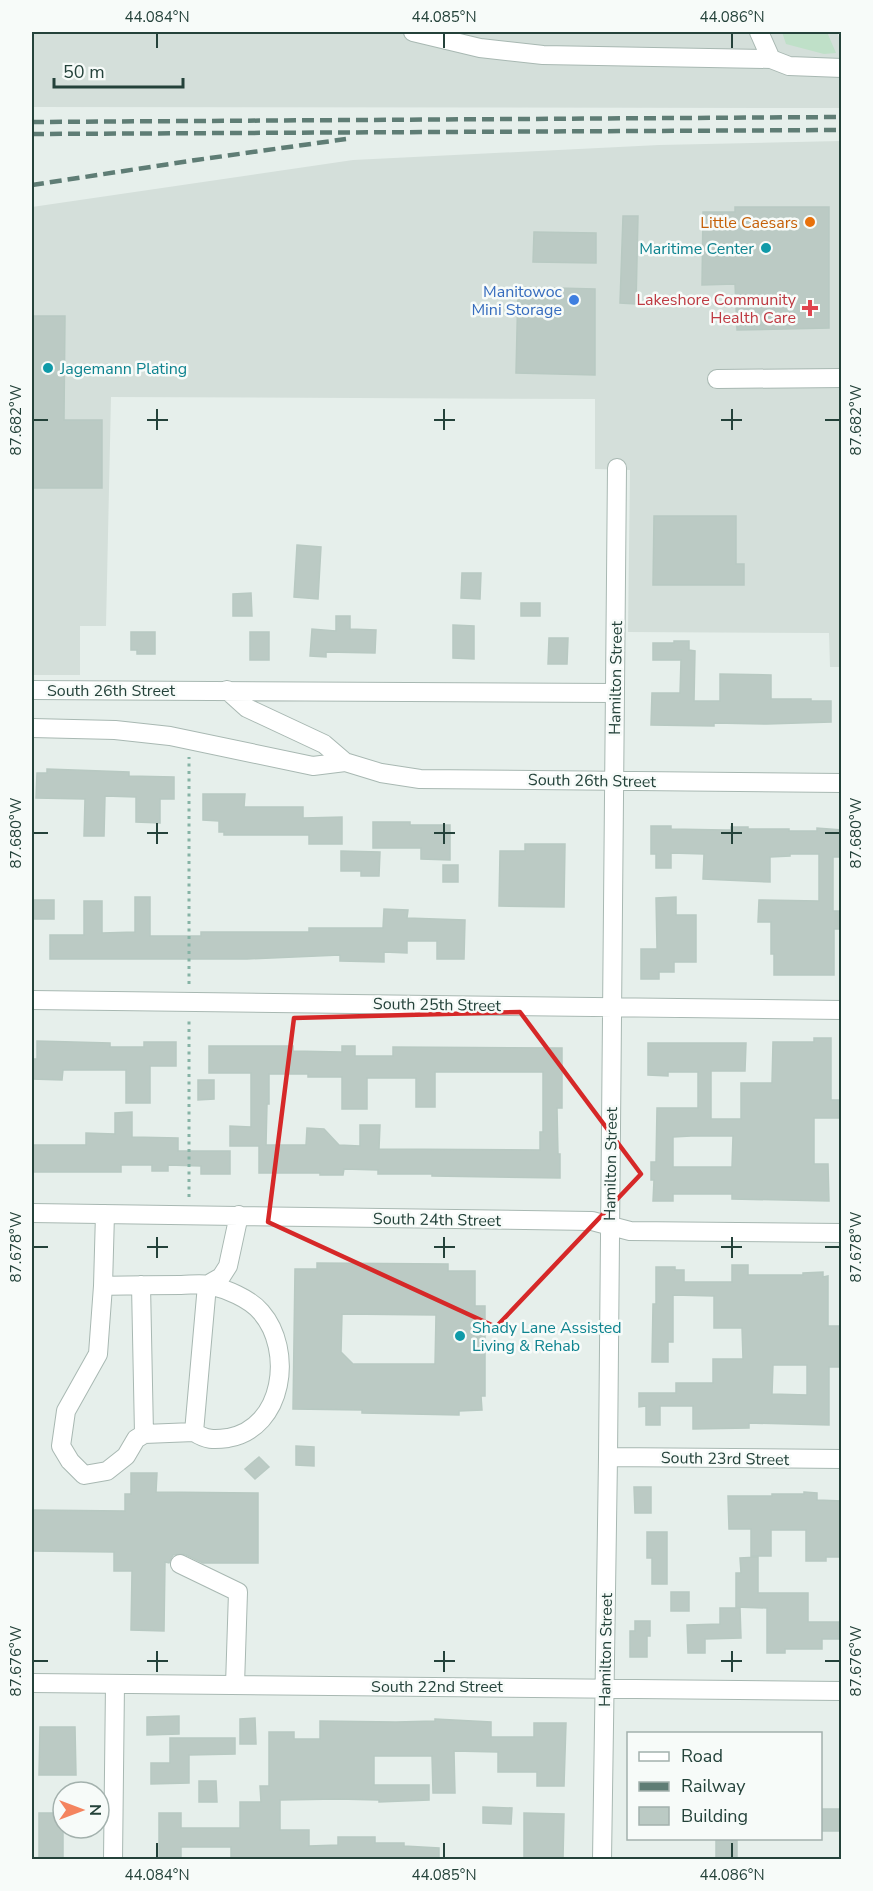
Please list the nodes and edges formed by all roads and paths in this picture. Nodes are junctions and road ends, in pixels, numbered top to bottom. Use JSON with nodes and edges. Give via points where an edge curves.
{"nodes":[{"id":1,"x":413,"y":32,"type":"edge"},
{"id":2,"x":759,"y":32,"type":"edge"},
{"id":3,"x":771,"y":59,"type":"junction"},
{"id":4,"x":842,"y":68,"type":"edge"},
{"id":5,"x":842,"y":378,"type":"edge"},
{"id":6,"x":717,"y":379,"type":"dead end"},
{"id":7,"x":617,"y":468,"type":"dead end"},
{"id":8,"x":32,"y":690,"type":"edge"},
{"id":9,"x":227,"y":690,"type":"junction"},
{"id":10,"x":615,"y":693,"type":"junction"},
{"id":11,"x":32,"y":728,"type":"edge"},
{"id":12,"x":189,"y":740,"type":"junction"},
{"id":13,"x":345,"y":762,"type":"junction"},
{"id":14,"x":614,"y":780,"type":"junction"},
{"id":15,"x":842,"y":783,"type":"edge"},
{"id":16,"x":32,"y":1000,"type":"edge"},
{"id":17,"x":189,"y":1002,"type":"junction"},
{"id":18,"x":612,"y":1007,"type":"junction"},
{"id":19,"x":842,"y":1010,"type":"edge"},
{"id":20,"x":32,"y":1213,"type":"edge"},
{"id":21,"x":105,"y":1214,"type":"junction"},
{"id":22,"x":189,"y":1214,"type":"junction"},
{"id":23,"x":239,"y":1215,"type":"junction"},
{"id":24,"x":609,"y":1227,"type":"junction"},
{"id":25,"x":842,"y":1233,"type":"edge"},
{"id":26,"x":141,"y":1284,"type":"junction"},
{"id":27,"x":207,"y":1285,"type":"junction"},
{"id":28,"x":103,"y":1286,"type":"junction"},
{"id":29,"x":194,"y":1432,"type":"junction"},
{"id":30,"x":144,"y":1434,"type":"junction"},
{"id":31,"x":608,"y":1457,"type":"junction"},
{"id":32,"x":842,"y":1459,"type":"edge"},
{"id":33,"x":180,"y":1564,"type":"dead end"},
{"id":34,"x":32,"y":1683,"type":"edge"},
{"id":35,"x":115,"y":1684,"type":"junction"},
{"id":36,"x":235,"y":1685,"type":"junction"},
{"id":37,"x":604,"y":1687,"type":"junction"},
{"id":38,"x":842,"y":1690,"type":"edge"},
{"id":39,"x":113,"y":1860,"type":"edge"},
{"id":40,"x":602,"y":1860,"type":"edge"}],
"edges":[{"from":1,"to":3,"type":"street","via":[[480,48],[543,55]]},
{"from":2,"to":3,"type":"street"},
{"from":3,"to":4,"type":"street","via":[[789,66]]},
{"from":5,"to":6,"type":"street"},
{"from":7,"to":10,"type":"street","name":"Hamilton Street"},
{"from":8,"to":9,"type":"street","name":"South 26th Street"},
{"from":9,"to":10,"type":"street","name":"South 26th Street"},
{"from":9,"to":13,"type":"street","name":"South 26th Street","via":[[247,708],[324,744]]},
{"from":10,"to":14,"type":"street","name":"Hamilton Street"},
{"from":11,"to":12,"type":"street","name":"South 26th Street","via":[[115,730]]},
{"from":12,"to":13,"type":"street","name":"South 26th Street","via":[[314,766]]},
{"from":12,"to":17,"type":"path"},
{"from":13,"to":14,"type":"street","name":"South 26th Street","via":[[420,779]]},
{"from":14,"to":15,"type":"street","name":"South 26th Street"},
{"from":14,"to":18,"type":"street","name":"Hamilton Street"},
{"from":16,"to":17,"type":"street","name":"South 25th Street"},
{"from":17,"to":18,"type":"street","name":"South 25th Street"},
{"from":17,"to":22,"type":"path"},
{"from":18,"to":19,"type":"street","name":"South 25th Street"},
{"from":18,"to":24,"type":"street","name":"Hamilton Street"},
{"from":20,"to":21,"type":"street","name":"South 24th Street"},
{"from":21,"to":22,"type":"street","name":"South 24th Street"},
{"from":21,"to":28,"type":"street"},
{"from":22,"to":23,"type":"street","name":"South 24th Street"},
{"from":23,"to":24,"type":"street","name":"South 24th Street","via":[[592,1221]]},
{"from":23,"to":27,"type":"street","via":[[228,1266],[221,1277]]},
{"from":24,"to":25,"type":"street","name":"South 24th Street","via":[[630,1231]]},
{"from":24,"to":31,"type":"street","name":"Hamilton Street"},
{"from":26,"to":27,"type":"street"},
{"from":26,"to":28,"type":"street"},
{"from":26,"to":30,"type":"street"},
{"from":27,"to":29,"type":"street"},
{"from":27,"to":29,"type":"street","via":[[246,1300],[263,1314],[276,1339],[279,1380],[276,1399],[253,1429],[213,1440]]},
{"from":28,"to":30,"type":"street","via":[[98,1354],[66,1411],[61,1446],[84,1475],[107,1471]]},
{"from":29,"to":30,"type":"street"},
{"from":31,"to":32,"type":"street","name":"South 23rd Street"},
{"from":31,"to":37,"type":"street","name":"Hamilton Street"},
{"from":33,"to":36,"type":"street","via":[[238,1592]]},
{"from":34,"to":35,"type":"street","name":"South 22nd Street"},
{"from":35,"to":36,"type":"street","name":"South 22nd Street"},
{"from":35,"to":39,"type":"street"},
{"from":36,"to":37,"type":"street","name":"South 22nd Street"},
{"from":37,"to":38,"type":"street","name":"South 22nd Street"},
{"from":37,"to":40,"type":"street","name":"Hamilton Street"}]}
